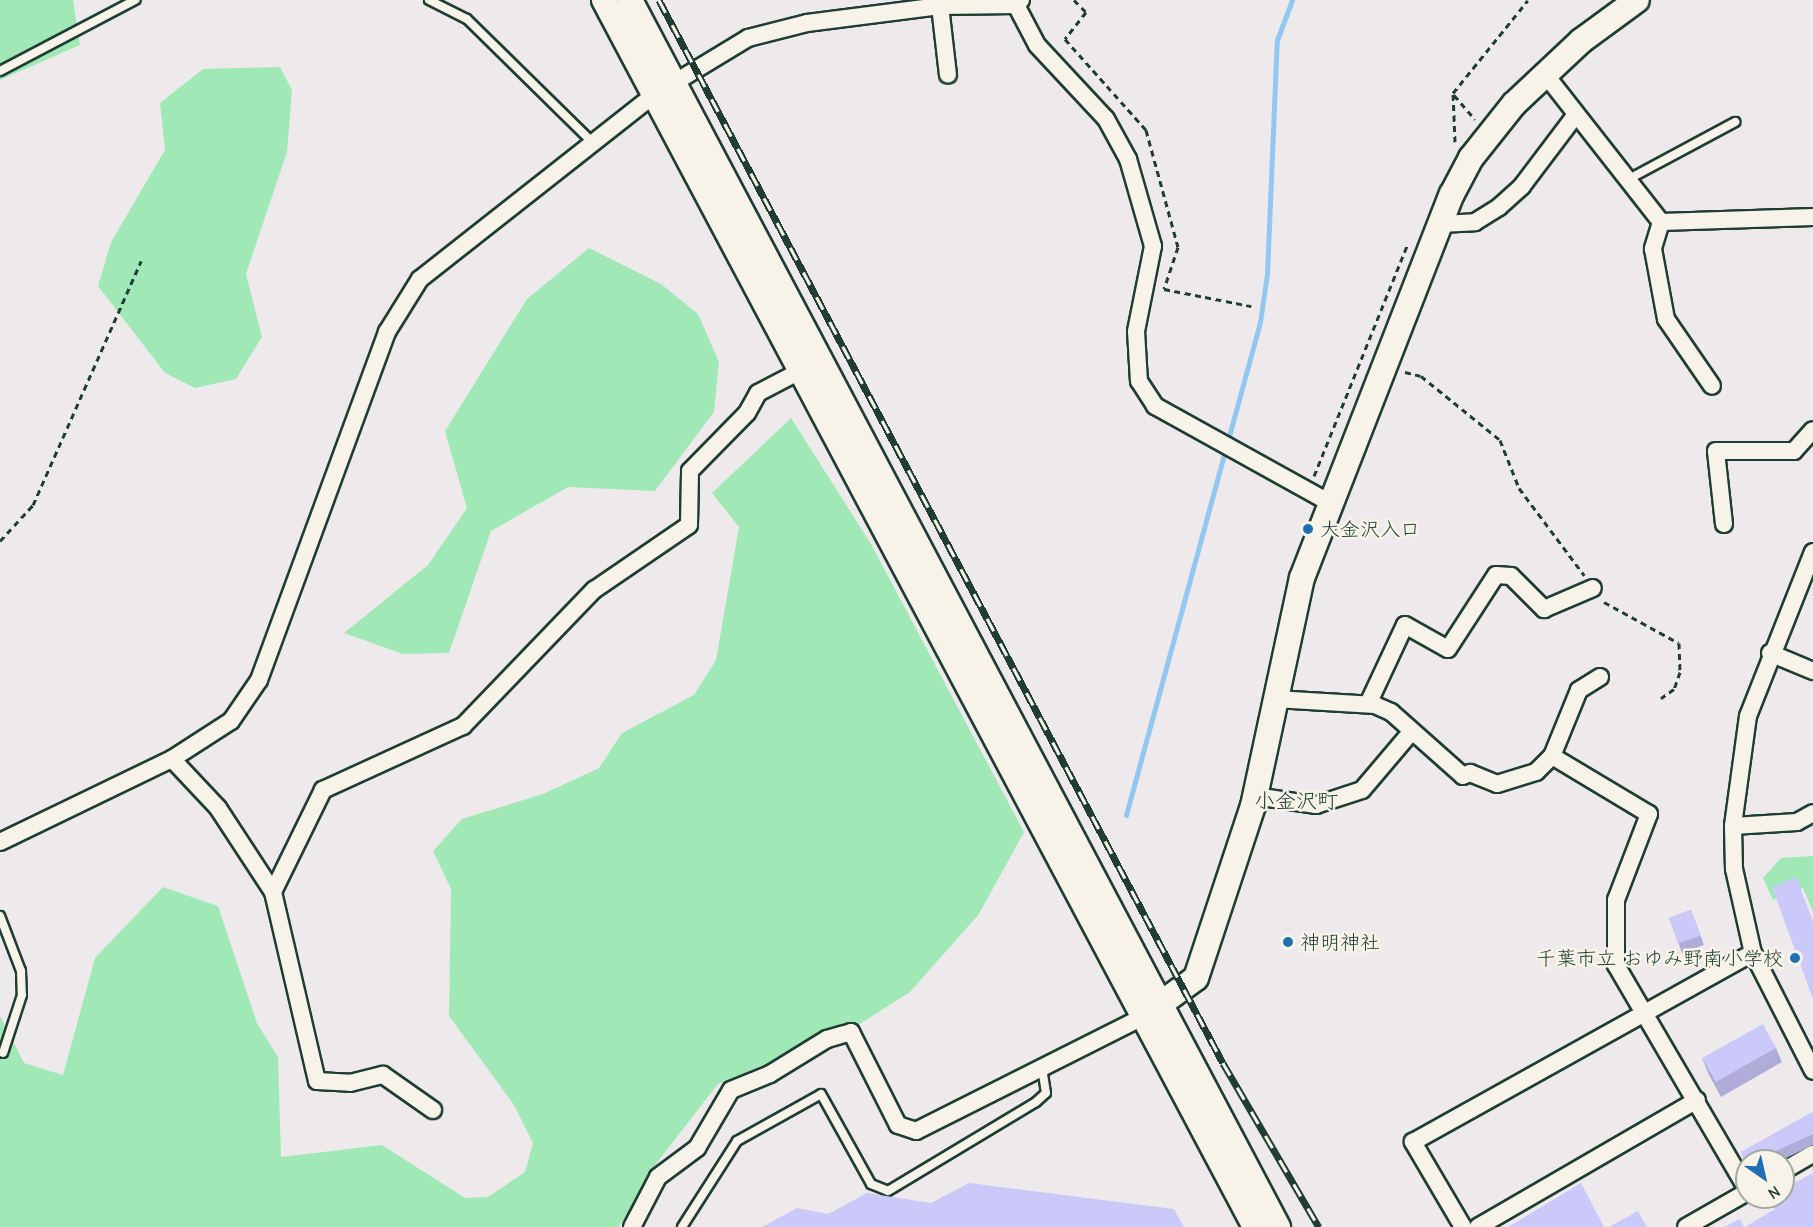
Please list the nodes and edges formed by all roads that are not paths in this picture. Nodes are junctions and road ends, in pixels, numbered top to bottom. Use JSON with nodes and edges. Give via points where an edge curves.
{"nodes":[{"id":1,"x":135,"y":0,"type":"edge"},
{"id":2,"x":429,"y":0,"type":"edge"},
{"id":3,"x":604,"y":0,"type":"edge"},
{"id":4,"x":630,"y":0,"type":"edge"},
{"id":5,"x":1637,"y":0,"type":"edge"},
{"id":6,"x":1019,"y":3,"type":"edge"},
{"id":7,"x":940,"y":6,"type":"junction"},
{"id":8,"x":0,"y":71,"type":"edge"},
{"id":9,"x":1545,"y":74,"type":"junction"},
{"id":10,"x":948,"y":75,"type":"dead end"},
{"id":11,"x":664,"y":88,"type":"junction"},
{"id":12,"x":1575,"y":117,"type":"junction"},
{"id":13,"x":1735,"y":122,"type":"dead end"},
{"id":14,"x":593,"y":143,"type":"junction"},
{"id":15,"x":1626,"y":180,"type":"junction"},
{"id":16,"x":1813,"y":216,"type":"edge"},
{"id":17,"x":1661,"y":222,"type":"junction"},
{"id":18,"x":1440,"y":224,"type":"junction"},
{"id":19,"x":800,"y":371,"type":"junction"},
{"id":20,"x":1712,"y":386,"type":"dead end"},
{"id":21,"x":1813,"y":430,"type":"edge"},
{"id":22,"x":1330,"y":502,"type":"junction"},
{"id":23,"x":1724,"y":524,"type":"dead end"},
{"id":24,"x":1813,"y":552,"type":"edge"},
{"id":25,"x":1593,"y":588,"type":"road end"},
{"id":26,"x":1770,"y":653,"type":"junction"},
{"id":27,"x":1813,"y":671,"type":"edge"},
{"id":28,"x":1600,"y":677,"type":"dead end"},
{"id":29,"x":1275,"y":699,"type":"junction"},
{"id":30,"x":1368,"y":704,"type":"junction"},
{"id":31,"x":1412,"y":731,"type":"junction"},
{"id":32,"x":1552,"y":756,"type":"junction"},
{"id":33,"x":172,"y":759,"type":"junction"},
{"id":34,"x":1255,"y":796,"type":"junction"},
{"id":35,"x":1813,"y":813,"type":"edge"},
{"id":36,"x":1733,"y":826,"type":"junction"},
{"id":37,"x":0,"y":842,"type":"edge"},
{"id":38,"x":273,"y":892,"type":"junction"},
{"id":39,"x":0,"y":916,"type":"edge"},
{"id":40,"x":1753,"y":953,"type":"junction"},
{"id":41,"x":1152,"y":1011,"type":"junction"},
{"id":42,"x":1646,"y":1012,"type":"junction"},
{"id":43,"x":3,"y":1053,"type":"dead end"},
{"id":44,"x":1042,"y":1067,"type":"junction"},
{"id":45,"x":1813,"y":1071,"type":"edge"},
{"id":46,"x":1697,"y":1100,"type":"junction"},
{"id":47,"x":433,"y":1110,"type":"dead end"},
{"id":48,"x":1813,"y":1154,"type":"edge"},
{"id":49,"x":1795,"y":1164,"type":"edge"},
{"id":50,"x":1735,"y":1169,"type":"edge"},
{"id":51,"x":1735,"y":1198,"type":"edge"},
{"id":52,"x":632,"y":1227,"type":"edge"},
{"id":53,"x":682,"y":1227,"type":"edge"},
{"id":54,"x":1255,"y":1227,"type":"edge"},
{"id":55,"x":1278,"y":1227,"type":"edge"},
{"id":56,"x":1463,"y":1227,"type":"edge"},
{"id":57,"x":1478,"y":1227,"type":"edge"},
{"id":58,"x":1686,"y":1227,"type":"edge"}],
"edges":[{"from":1,"to":8,"type":"lane"},
{"from":2,"to":14,"type":"lane","via":[[467,19]]},
{"from":3,"to":11,"type":"street"},
{"from":4,"to":11,"type":"street"},
{"from":5,"to":9,"type":"street"},
{"from":6,"to":7,"type":"street"},
{"from":6,"to":22,"type":"street","via":[[1037,45],[1106,118],[1128,159],[1153,246],[1136,331],[1139,381],[1155,406]]},
{"from":7,"to":10,"type":"street"},
{"from":7,"to":11,"type":"street","via":[[775,29],[748,38]]},
{"from":9,"to":12,"type":"street"},
{"from":9,"to":18,"type":"street","via":[[1488,134]]},
{"from":11,"to":14,"type":"street"},
{"from":11,"to":19,"type":"street"},
{"from":11,"to":41,"type":"street"},
{"from":12,"to":15,"type":"street"},
{"from":12,"to":18,"type":"street","via":[[1522,186],[1498,207],[1475,222]]},
{"from":13,"to":15,"type":"lane"},
{"from":14,"to":33,"type":"street","via":[[420,279],[387,332],[259,680],[231,721]]},
{"from":15,"to":17,"type":"street"},
{"from":16,"to":17,"type":"street"},
{"from":17,"to":20,"type":"street","via":[[1653,249],[1666,319]]},
{"from":18,"to":22,"type":"street"},
{"from":19,"to":38,"type":"street","via":[[758,393],[747,413],[690,471],[689,525],[594,590],[463,726],[322,790]]},
{"from":19,"to":41,"type":"street"},
{"from":21,"to":23,"type":"street","via":[[1794,451],[1716,451]]},
{"from":22,"to":29,"type":"street","via":[[1288,626]]},
{"from":24,"to":26,"type":"street"},
{"from":25,"to":30,"type":"street","via":[[1544,609],[1511,576],[1496,575],[1448,649],[1405,625]]},
{"from":26,"to":27,"type":"street"},
{"from":26,"to":36,"type":"street","via":[[1740,749]]},
{"from":28,"to":32,"type":"street","via":[[1579,690]]},
{"from":29,"to":30,"type":"street"},
{"from":29,"to":34,"type":"street"},
{"from":30,"to":31,"type":"street","via":[[1390,712]]},
{"from":31,"to":32,"type":"street","via":[[1463,776],[1470,773],[1497,784],[1526,778]]},
{"from":31,"to":34,"type":"street","via":[[1362,790],[1316,805]]},
{"from":32,"to":42,"type":"street","via":[[1649,814],[1616,900],[1616,965]]},
{"from":33,"to":37,"type":"street"},
{"from":33,"to":38,"type":"street","via":[[218,808]]},
{"from":34,"to":41,"type":"street","via":[[1196,978]]},
{"from":35,"to":36,"type":"street","via":[[1797,822]]},
{"from":36,"to":40,"type":"street","via":[[1734,869]]},
{"from":38,"to":47,"type":"street","via":[[317,1080],[350,1083],[383,1075]]},
{"from":39,"to":43,"type":"lane","via":[[21,971],[21,994]]},
{"from":40,"to":42,"type":"street"},
{"from":40,"to":45,"type":"street"},
{"from":41,"to":44,"type":"street"},
{"from":41,"to":54,"type":"street"},
{"from":41,"to":55,"type":"street"},
{"from":42,"to":46,"type":"street"},
{"from":42,"to":56,"type":"street","via":[[1413,1142]]},
{"from":44,"to":52,"type":"street","via":[[908,1131],[898,1125],[851,1032],[827,1039],[770,1074],[731,1090],[697,1148],[658,1177]]},
{"from":44,"to":53,"type":"lane","via":[[1046,1093],[1036,1102],[888,1191],[871,1184],[821,1094],[737,1141]]},
{"from":46,"to":50,"type":"street"},
{"from":46,"to":57,"type":"street"},
{"from":48,"to":49,"type":"street"},
{"from":51,"to":58,"type":"street"}]}
